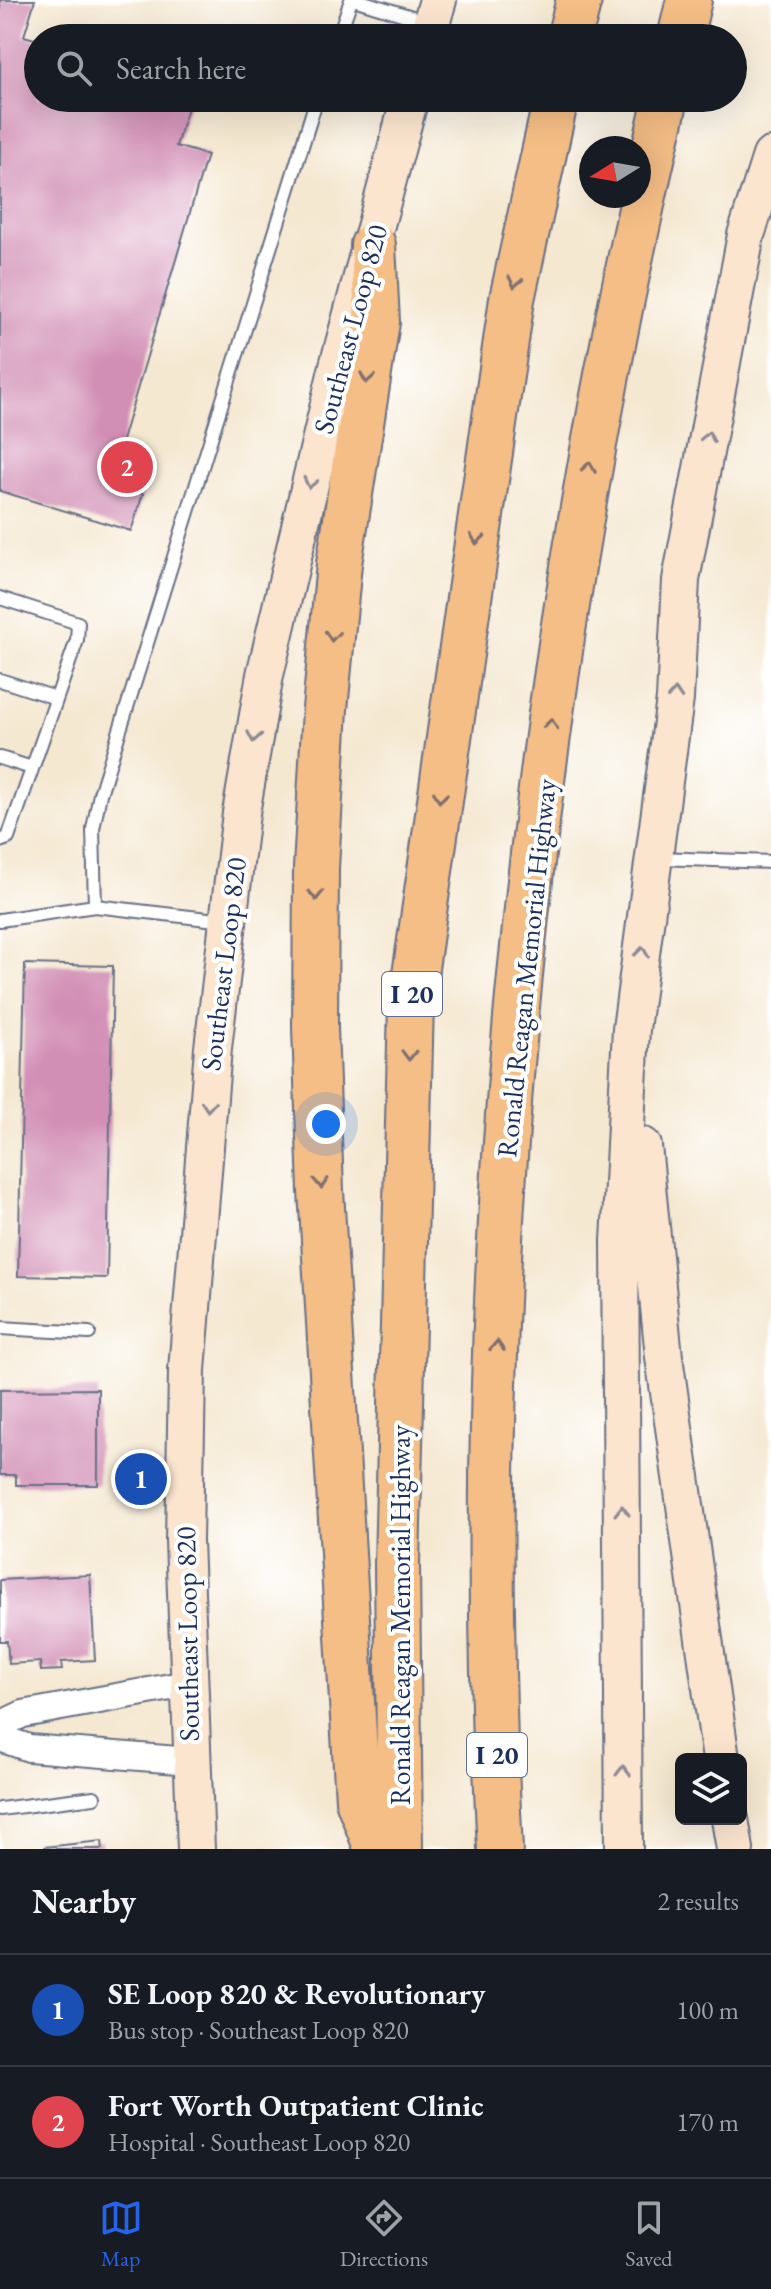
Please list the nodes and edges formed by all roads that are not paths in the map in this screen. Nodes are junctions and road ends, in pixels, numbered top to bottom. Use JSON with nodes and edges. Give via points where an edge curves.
{"nodes":[{"id":1,"x":351,"y":0,"type":"edge"},
{"id":2,"x":357,"y":0,"type":"edge"},
{"id":3,"x":579,"y":0,"type":"edge"},
{"id":4,"x":689,"y":0,"type":"edge"},
{"id":5,"x":432,"y":20,"type":"edge"},
{"id":6,"x":343,"y":24,"type":"edge"},
{"id":7,"x":573,"y":24,"type":"edge"},
{"id":8,"x":683,"y":24,"type":"edge"},
{"id":9,"x":313,"y":112,"type":"edge"},
{"id":10,"x":406,"y":112,"type":"edge"},
{"id":11,"x":553,"y":112,"type":"edge"},
{"id":12,"x":663,"y":112,"type":"edge"},
{"id":13,"x":771,"y":157,"type":"edge"},
{"id":14,"x":373,"y":245,"type":"junction"},
{"id":15,"x":0,"y":598,"type":"edge"},
{"id":16,"x":0,"y":680,"type":"edge"},
{"id":17,"x":56,"y":698,"type":"junction"},
{"id":18,"x":0,"y":758,"type":"edge"},
{"id":19,"x":32,"y":768,"type":"junction"},
{"id":20,"x":0,"y":841,"type":"edge"},
{"id":21,"x":654,"y":858,"type":"junction"},
{"id":22,"x":771,"y":862,"type":"edge"},
{"id":23,"x":95,"y":906,"type":"junction"},
{"id":24,"x":0,"y":920,"type":"edge"},
{"id":25,"x":228,"y":921,"type":"junction"},
{"id":26,"x":631,"y":1029,"type":"junction"},
{"id":27,"x":0,"y":1328,"type":"edge"},
{"id":28,"x":89,"y":1333,"type":"dead end"},
{"id":29,"x":187,"y":1684,"type":"junction"},
{"id":30,"x":0,"y":1725,"type":"edge"},
{"id":31,"x":0,"y":1738,"type":"edge"},
{"id":32,"x":720,"y":1753,"type":"edge"},
{"id":33,"x":190,"y":1761,"type":"junction"},
{"id":34,"x":94,"y":1797,"type":"dead end"},
{"id":35,"x":0,"y":1809,"type":"edge"},
{"id":36,"x":731,"y":1825,"type":"edge"},
{"id":37,"x":196,"y":1849,"type":"edge"},
{"id":38,"x":377,"y":1849,"type":"edge"},
{"id":39,"x":400,"y":1849,"type":"edge"},
{"id":40,"x":500,"y":1849,"type":"edge"},
{"id":41,"x":624,"y":1849,"type":"edge"},
{"id":42,"x":735,"y":1849,"type":"edge"}],
"edges":[{"from":1,"to":6,"type":"lane"},
{"from":2,"to":5,"type":"lane"},
{"from":3,"to":7,"type":"highway"},
{"from":4,"to":8,"type":"highway"},
{"from":9,"to":23,"type":"lane","via":[[100,794],[93,829]]},
{"from":10,"to":14,"type":"main road","name":"Southeast Loop 820"},
{"from":11,"to":39,"type":"highway","name":"Ronald Reagan Memorial Highway","number":"I 20","one_way":true,"via":[[512,299],[411,1003],[397,1565]]},
{"from":40,"to":12,"type":"highway","name":"Ronald Reagan Memorial Highway","number":"I 20","one_way":true,"via":[[494,1424],[522,955],[573,560],[616,323]]},
{"from":21,"to":13,"type":"main road","one_way":true,"via":[[675,699],[681,580],[746,235]]},
{"from":14,"to":25,"type":"main road","name":"Southeast Loop 820","one_way":true,"via":[[338,366],[265,675]]},
{"from":14,"to":38,"type":"highway","one_way":true,"via":[[377,322],[339,564],[325,709],[316,868],[315,1028],[358,1800]]},
{"from":15,"to":17,"type":"lane","via":[[78,623]]},
{"from":16,"to":17,"type":"lane"},
{"from":17,"to":19,"type":"lane"},
{"from":18,"to":19,"type":"lane"},
{"from":19,"to":20,"type":"lane","via":[[8,838]]},
{"from":21,"to":22,"type":"lane"},
{"from":26,"to":21,"type":"main road","one_way":true},
{"from":23,"to":24,"type":"lane"},
{"from":23,"to":25,"type":"lane"},
{"from":25,"to":29,"type":"main road","name":"Southeast Loop 820","one_way":true,"via":[[187,1370]]},
{"from":26,"to":32,"type":"main road","via":[[664,1357]]},
{"from":41,"to":26,"type":"main road","one_way":true,"via":[[620,1241]]},
{"from":27,"to":28,"type":"lane"},
{"from":29,"to":30,"type":"street","via":[[23,1714]]},
{"from":29,"to":33,"type":"main road","name":"Southeast Loop 820"},
{"from":31,"to":33,"type":"street","via":[[29,1748]]},
{"from":33,"to":37,"type":"main road","name":"Southeast Loop 820"},
{"from":34,"to":35,"type":"lane"},
{"from":36,"to":42,"type":"main road"}]}
